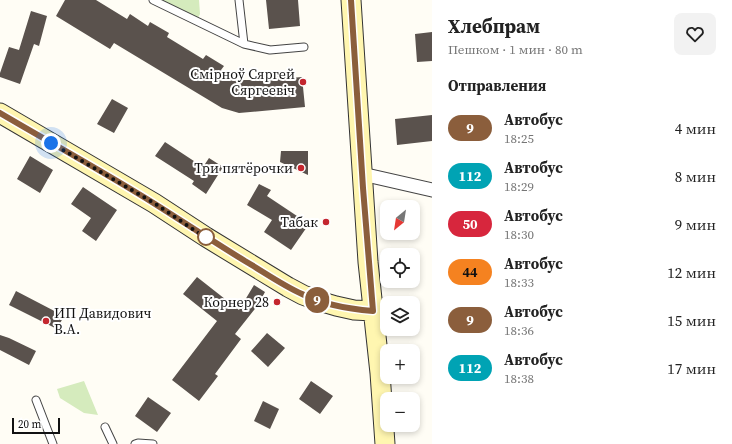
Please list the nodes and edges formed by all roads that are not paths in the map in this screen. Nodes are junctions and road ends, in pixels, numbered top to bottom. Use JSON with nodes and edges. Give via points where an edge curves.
{"nodes":[{"id":1,"x":153,"y":0,"type":"edge"},
{"id":2,"x":239,"y":0,"type":"edge"},
{"id":3,"x":351,"y":0,"type":"edge"},
{"id":4,"x":244,"y":44,"type":"junction"},
{"id":5,"x":304,"y":47,"type":"dead end"},
{"id":6,"x":0,"y":113,"type":"edge"},
{"id":7,"x":362,"y":174,"type":"junction"},
{"id":8,"x":432,"y":190,"type":"edge"},
{"id":9,"x":373,"y":311,"type":"junction"},
{"id":10,"x":36,"y":400,"type":"dead end"},
{"id":11,"x":105,"y":427,"type":"dead end"},
{"id":12,"x":53,"y":444,"type":"edge"},
{"id":13,"x":113,"y":444,"type":"edge"},
{"id":14,"x":135,"y":444,"type":"edge"},
{"id":15,"x":154,"y":444,"type":"edge"},
{"id":16,"x":386,"y":444,"type":"edge"}],
"edges":[{"from":1,"to":4,"type":"lane"},
{"from":2,"to":4,"type":"lane"},
{"from":3,"to":7,"type":"main road"},
{"from":4,"to":5,"type":"lane","via":[[270,50]]},
{"from":6,"to":9,"type":"main road","via":[[154,203],[206,238],[288,287],[330,304],[354,310]]},
{"from":7,"to":8,"type":"street"},
{"from":7,"to":9,"type":"main road"},
{"from":9,"to":16,"type":"main road"},
{"from":10,"to":12,"type":"lane"},
{"from":11,"to":13,"type":"lane"},
{"from":14,"to":15,"type":"lane"}]}
